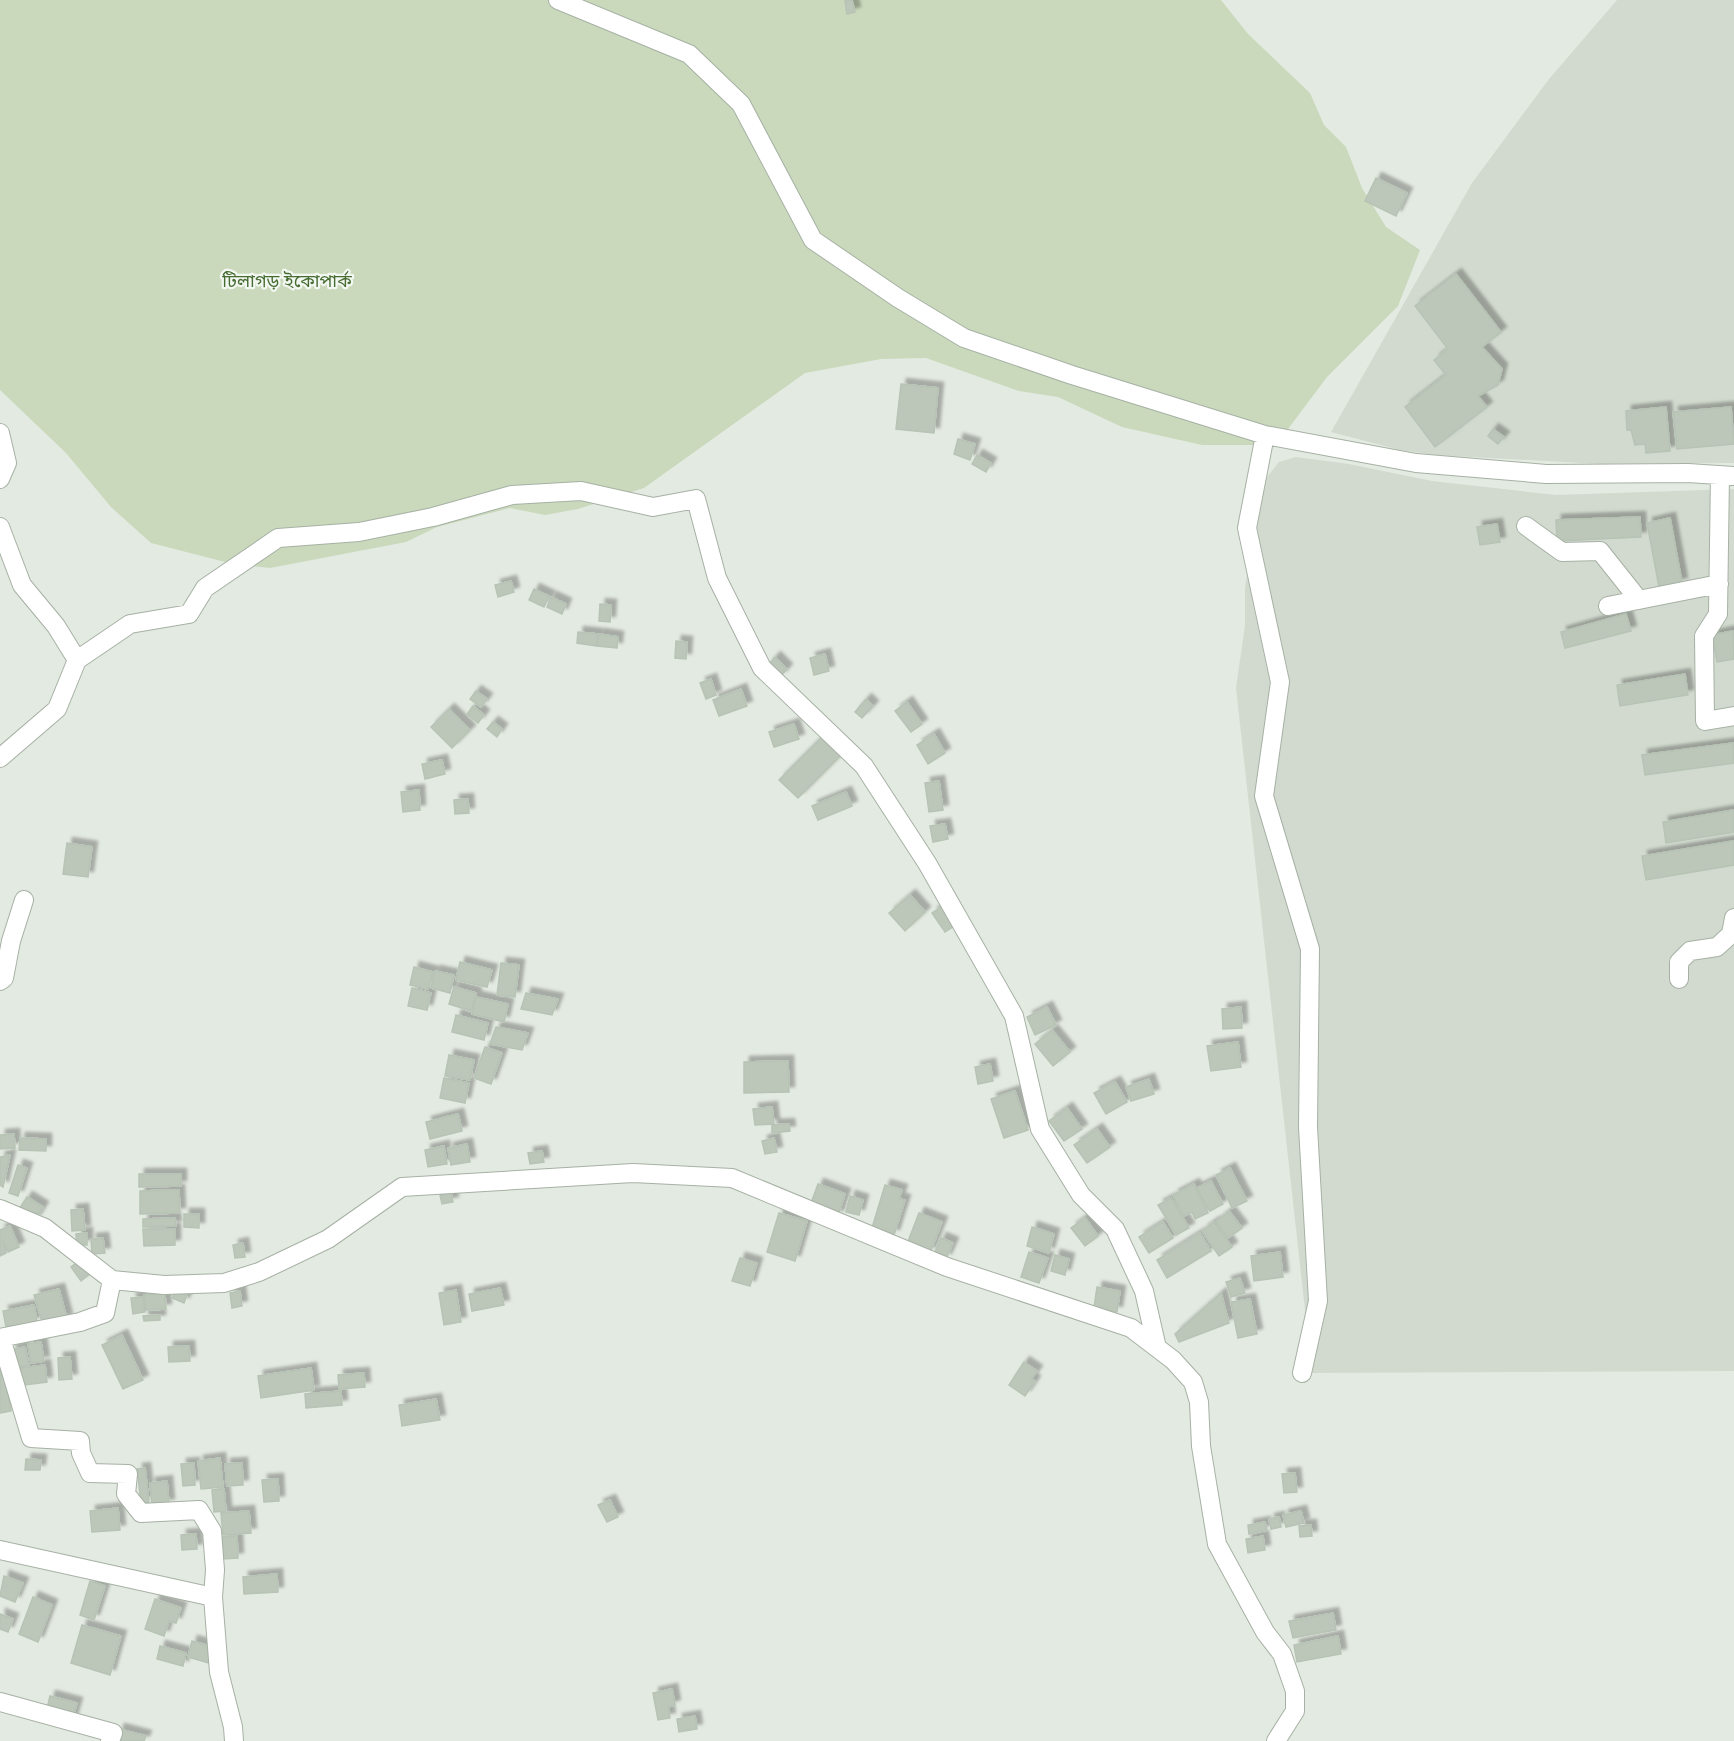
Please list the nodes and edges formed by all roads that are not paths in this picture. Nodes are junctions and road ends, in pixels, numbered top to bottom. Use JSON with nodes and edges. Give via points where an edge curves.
{"nodes":[{"id":1,"x":558,"y":0,"type":"edge"},
{"id":2,"x":0,"y":433,"type":"edge"},
{"id":3,"x":1265,"y":435,"type":"junction"},
{"id":4,"x":1727,"y":475,"type":"edge"},
{"id":5,"x":0,"y":479,"type":"edge"},
{"id":6,"x":1526,"y":526,"type":"dead end"},
{"id":7,"x":0,"y":527,"type":"edge"},
{"id":8,"x":1719,"y":584,"type":"junction"},
{"id":9,"x":1639,"y":600,"type":"junction"},
{"id":10,"x":1608,"y":606,"type":"dead end"},
{"id":11,"x":77,"y":660,"type":"junction"},
{"id":12,"x":1734,"y":716,"type":"edge"},
{"id":13,"x":0,"y":758,"type":"edge"},
{"id":14,"x":24,"y":900,"type":"dead end"},
{"id":15,"x":1734,"y":918,"type":"edge"},
{"id":16,"x":1679,"y":979,"type":"dead end"},
{"id":17,"x":0,"y":981,"type":"edge"},
{"id":18,"x":0,"y":1209,"type":"edge"},
{"id":19,"x":112,"y":1280,"type":"junction"},
{"id":20,"x":1,"y":1338,"type":"edge"},
{"id":21,"x":1157,"y":1348,"type":"junction"},
{"id":22,"x":1302,"y":1373,"type":"dead end"},
{"id":23,"x":0,"y":1550,"type":"edge"},
{"id":24,"x":213,"y":1597,"type":"junction"},
{"id":25,"x":0,"y":1702,"type":"edge"},
{"id":26,"x":110,"y":1741,"type":"edge"},
{"id":27,"x":234,"y":1741,"type":"edge"},
{"id":28,"x":1276,"y":1741,"type":"edge"}],
"edges":[{"from":1,"to":3,"type":"street","via":[[689,54],[741,104],[813,240],[898,298],[964,338]]},
{"from":2,"to":5,"type":"street","via":[[7,463]]},
{"from":3,"to":4,"type":"street","via":[[1428,464],[1546,474]]},
{"from":3,"to":22,"type":"street","via":[[1247,528],[1280,682],[1264,796],[1310,950],[1308,1127],[1318,1301]]},
{"from":4,"to":8,"type":"street"},
{"from":6,"to":9,"type":"street","via":[[1562,552],[1600,551]]},
{"from":7,"to":11,"type":"street","via":[[22,585],[56,626]]},
{"from":8,"to":9,"type":"street"},
{"from":8,"to":12,"type":"street","via":[[1718,614],[1704,636],[1705,721]]},
{"from":9,"to":10,"type":"street"},
{"from":11,"to":13,"type":"street","via":[[57,709]]},
{"from":11,"to":21,"type":"street","via":[[130,624],[189,614],[206,588],[278,538],[359,532],[433,518],[512,495],[581,491],[653,507],[696,499],[717,578],[762,668],[864,766],[927,863],[1014,1016],[1040,1129],[1081,1196],[1114,1229],[1144,1291]]},
{"from":14,"to":17,"type":"street"},
{"from":15,"to":16,"type":"street","via":[[1731,934],[1717,947],[1690,951],[1679,963]]},
{"from":18,"to":19,"type":"street","via":[[45,1228]]},
{"from":19,"to":20,"type":"street","via":[[105,1313]]},
{"from":19,"to":21,"type":"street","via":[[164,1285],[224,1283],[259,1272],[328,1239],[402,1187],[633,1173],[732,1178],[947,1267],[1131,1328]]},
{"from":20,"to":24,"type":"street","via":[[31,1438],[80,1441],[90,1473],[128,1474],[126,1494],[141,1513],[199,1510],[212,1531]]},
{"from":21,"to":28,"type":"street","via":[[1193,1382],[1199,1402],[1201,1446],[1217,1544],[1290,1672],[1295,1711]]},
{"from":23,"to":24,"type":"street"},
{"from":24,"to":27,"type":"street","via":[[219,1672]]},
{"from":25,"to":26,"type":"street","via":[[112,1733]]}]}
